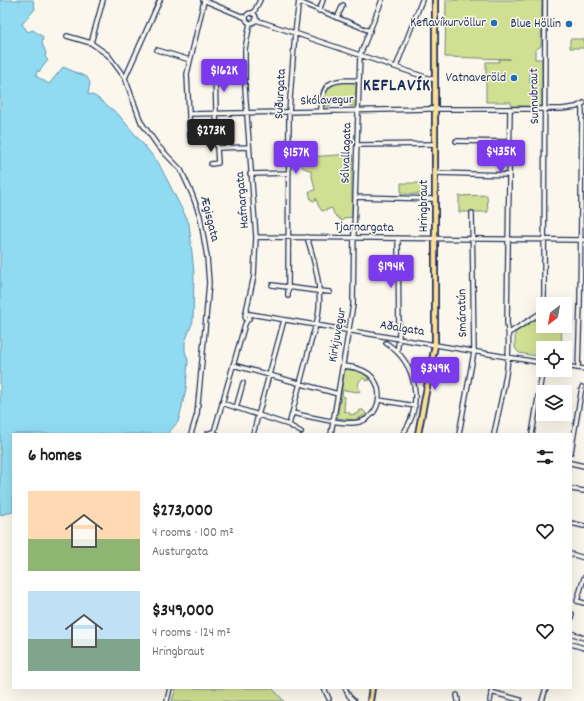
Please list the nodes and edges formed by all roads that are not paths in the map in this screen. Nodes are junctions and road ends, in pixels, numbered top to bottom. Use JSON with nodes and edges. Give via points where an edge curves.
{"nodes":[{"id":1,"x":103,"y":0,"type":"edge"},
{"id":2,"x":160,"y":0,"type":"edge"},
{"id":3,"x":203,"y":0,"type":"edge"},
{"id":4,"x":260,"y":0,"type":"edge"},
{"id":5,"x":323,"y":0,"type":"edge"},
{"id":6,"x":382,"y":0,"type":"edge"},
{"id":7,"x":422,"y":0,"type":"edge"},
{"id":8,"x":435,"y":0,"type":"edge"},
{"id":9,"x":545,"y":0,"type":"edge"},
{"id":10,"x":299,"y":1,"type":"edge"},
{"id":11,"x":343,"y":5,"type":"dead end"},
{"id":12,"x":319,"y":11,"type":"junction"},
{"id":13,"x":253,"y":14,"type":"junction"},
{"id":14,"x":246,"y":18,"type":"junction"},
{"id":15,"x":337,"y":18,"type":"junction"},
{"id":16,"x":256,"y":20,"type":"junction"},
{"id":17,"x":250,"y":23,"type":"junction"},
{"id":18,"x":370,"y":31,"type":"junction"},
{"id":19,"x":295,"y":33,"type":"junction"},
{"id":20,"x":66,"y":36,"type":"dead end"},
{"id":21,"x":91,"y":43,"type":"junction"},
{"id":22,"x":157,"y":50,"type":"dead end"},
{"id":23,"x":360,"y":55,"type":"junction"},
{"id":24,"x":190,"y":60,"type":"junction"},
{"id":25,"x":396,"y":67,"type":"junction"},
{"id":26,"x":215,"y":73,"type":"dead end"},
{"id":27,"x":125,"y":78,"type":"junction"},
{"id":28,"x":435,"y":79,"type":"junction"},
{"id":29,"x":359,"y":80,"type":"junction"},
{"id":30,"x":582,"y":104,"type":"edge"},
{"id":31,"x":510,"y":108,"type":"junction"},
{"id":32,"x":436,"y":109,"type":"junction"},
{"id":33,"x":545,"y":109,"type":"junction"},
{"id":34,"x":358,"y":110,"type":"junction"},
{"id":35,"x":321,"y":111,"type":"junction"},
{"id":36,"x":289,"y":112,"type":"junction"},
{"id":37,"x":247,"y":113,"type":"junction"},
{"id":38,"x":190,"y":114,"type":"junction"},
{"id":39,"x":217,"y":114,"type":"junction"},
{"id":40,"x":190,"y":136,"type":"dead end"},
{"id":41,"x":456,"y":141,"type":"dead end"},
{"id":42,"x":509,"y":142,"type":"junction"},
{"id":43,"x":435,"y":144,"type":"junction"},
{"id":44,"x":358,"y":145,"type":"junction"},
{"id":45,"x":249,"y":147,"type":"junction"},
{"id":46,"x":218,"y":148,"type":"junction"},
{"id":47,"x":211,"y":164,"type":"dead end"},
{"id":48,"x":289,"y":173,"type":"junction"},
{"id":49,"x":435,"y":173,"type":"junction"},
{"id":50,"x":250,"y":174,"type":"junction"},
{"id":51,"x":509,"y":175,"type":"junction"},
{"id":52,"x":356,"y":197,"type":"junction"},
{"id":53,"x":435,"y":199,"type":"junction"},
{"id":54,"x":472,"y":213,"type":"dead end"},
{"id":55,"x":256,"y":237,"type":"junction"},
{"id":56,"x":288,"y":237,"type":"junction"},
{"id":57,"x":307,"y":238,"type":"junction"},
{"id":58,"x":354,"y":238,"type":"junction"},
{"id":59,"x":398,"y":238,"type":"junction"},
{"id":60,"x":435,"y":239,"type":"junction"},
{"id":61,"x":472,"y":239,"type":"junction"},
{"id":62,"x":508,"y":239,"type":"junction"},
{"id":63,"x":544,"y":240,"type":"junction"},
{"id":64,"x":582,"y":240,"type":"edge"},
{"id":65,"x":272,"y":285,"type":"dead end"},
{"id":66,"x":289,"y":287,"type":"junction"},
{"id":67,"x":319,"y":291,"type":"junction"},
{"id":68,"x":330,"y":292,"type":"dead end"},
{"id":69,"x":288,"y":296,"type":"dead end"},
{"id":70,"x":544,"y":297,"type":"edge"},
{"id":71,"x":248,"y":316,"type":"junction"},
{"id":72,"x":536,"y":316,"type":"edge"},
{"id":73,"x":284,"y":320,"type":"junction"},
{"id":74,"x":316,"y":325,"type":"junction"},
{"id":75,"x":349,"y":331,"type":"junction"},
{"id":76,"x":509,"y":333,"type":"junction"},
{"id":77,"x":399,"y":339,"type":"junction"},
{"id":78,"x":386,"y":343,"type":"dead end"},
{"id":79,"x":435,"y":345,"type":"junction"},
{"id":80,"x":397,"y":352,"type":"junction"},
{"id":81,"x":474,"y":352,"type":"junction"},
{"id":82,"x":508,"y":358,"type":"junction"},
{"id":83,"x":536,"y":362,"type":"edge"},
{"id":84,"x":233,"y":365,"type":"junction"},
{"id":85,"x":343,"y":366,"type":"junction"},
{"id":86,"x":572,"y":367,"type":"edge"},
{"id":87,"x":578,"y":368,"type":"junction"},
{"id":88,"x":584,"y":369,"type":"edge"},
{"id":89,"x":270,"y":376,"type":"junction"},
{"id":90,"x":542,"y":377,"type":"edge"},
{"id":91,"x":243,"y":383,"type":"dead end"},
{"id":92,"x":299,"y":384,"type":"junction"},
{"id":93,"x":582,"y":387,"type":"dead end"},
{"id":94,"x":338,"y":394,"type":"junction"},
{"id":95,"x":379,"y":400,"type":"junction"},
{"id":96,"x":222,"y":403,"type":"junction"},
{"id":97,"x":415,"y":406,"type":"junction"},
{"id":98,"x":236,"y":408,"type":"junction"},
{"id":99,"x":292,"y":413,"type":"junction"},
{"id":100,"x":259,"y":415,"type":"junction"},
{"id":101,"x":333,"y":421,"type":"junction"},
{"id":102,"x":289,"y":425,"type":"junction"},
{"id":103,"x":301,"y":432,"type":"dead end"},
{"id":104,"x":191,"y":433,"type":"edge"},
{"id":105,"x":215,"y":433,"type":"edge"},
{"id":106,"x":253,"y":433,"type":"edge"},
{"id":107,"x":331,"y":433,"type":"edge"},
{"id":108,"x":404,"y":433,"type":"edge"},
{"id":109,"x":418,"y":433,"type":"edge"},
{"id":110,"x":459,"y":433,"type":"edge"},
{"id":111,"x":494,"y":433,"type":"edge"},
{"id":112,"x":532,"y":433,"type":"edge"},
{"id":113,"x":572,"y":446,"type":"edge"},
{"id":114,"x":572,"y":463,"type":"edge"},
{"id":115,"x":584,"y":466,"type":"edge"},
{"id":116,"x":572,"y":489,"type":"edge"},
{"id":117,"x":584,"y":491,"type":"edge"},
{"id":118,"x":572,"y":524,"type":"edge"},
{"id":119,"x":584,"y":526,"type":"edge"},
{"id":120,"x":572,"y":554,"type":"edge"},
{"id":121,"x":584,"y":558,"type":"edge"},
{"id":122,"x":584,"y":578,"type":"edge"},
{"id":123,"x":584,"y":603,"type":"edge"},
{"id":124,"x":572,"y":633,"type":"edge"},
{"id":125,"x":584,"y":637,"type":"edge"},
{"id":126,"x":572,"y":644,"type":"edge"},
{"id":127,"x":582,"y":647,"type":"edge"},
{"id":128,"x":170,"y":689,"type":"edge"},
{"id":129,"x":324,"y":689,"type":"edge"},
{"id":130,"x":346,"y":689,"type":"edge"},
{"id":131,"x":372,"y":689,"type":"edge"},
{"id":132,"x":546,"y":689,"type":"edge"},
{"id":133,"x":492,"y":690,"type":"edge"},
{"id":134,"x":457,"y":695,"type":"dead end"},
{"id":135,"x":329,"y":699,"type":"dead end"},
{"id":136,"x":520,"y":700,"type":"edge"},
{"id":137,"x":167,"y":701,"type":"edge"},
{"id":138,"x":354,"y":701,"type":"edge"},
{"id":139,"x":370,"y":701,"type":"edge"},
{"id":140,"x":458,"y":701,"type":"edge"},
{"id":141,"x":490,"y":701,"type":"edge"},
{"id":142,"x":542,"y":701,"type":"edge"}],
"edges":[{"from":1,"to":21,"type":"street"},
{"from":2,"to":27,"type":"street"},
{"from":3,"to":14,"type":"street"},
{"from":3,"to":24,"type":"street"},
{"from":4,"to":13,"type":"street"},
{"from":5,"to":12,"type":"street"},
{"from":6,"to":18,"type":"street","name":"Sólvallagata"},
{"from":7,"to":25,"type":"street"},
{"from":8,"to":28,"type":"main road","name":"Hringbraut"},
{"from":9,"to":33,"type":"street","name":"Sunnubraut"},
{"from":10,"to":12,"type":"street"},
{"from":10,"to":19,"type":"street","name":"Suðurgata"},
{"from":11,"to":15,"type":"street"},
{"from":12,"to":15,"type":"street"},
{"from":13,"to":14,"type":"street","via":[[248,14]]},
{"from":13,"to":16,"type":"street"},
{"from":14,"to":17,"type":"street"},
{"from":15,"to":18,"type":"street"},
{"from":16,"to":17,"type":"street"},
{"from":16,"to":19,"type":"street"},
{"from":17,"to":37,"type":"street","name":"Hafnargata","via":[[245,49]]},
{"from":18,"to":23,"type":"street","name":"Sólvallagata"},
{"from":19,"to":23,"type":"street"},
{"from":19,"to":36,"type":"street","name":"Suðurgata"},
{"from":20,"to":21,"type":"street","name":"Ægisgata"},
{"from":21,"to":27,"type":"street","name":"Ægisgata","via":[[108,55]]},
{"from":22,"to":24,"type":"street"},
{"from":23,"to":25,"type":"street"},
{"from":23,"to":29,"type":"street","name":"Sólvallagata"},
{"from":24,"to":38,"type":"street","via":[[187,74]]},
{"from":25,"to":28,"type":"street"},
{"from":26,"to":39,"type":"street"},
{"from":27,"to":104,"type":"street","name":"Ægisgata","via":[[141,122],[154,142],[181,170],[203,229],[209,283],[196,414]]},
{"from":28,"to":32,"type":"main road","name":"Hringbraut"},
{"from":29,"to":34,"type":"street","name":"Sólvallagata"},
{"from":29,"to":35,"type":"street","via":[[339,80],[329,85],[323,94]]},
{"from":30,"to":33,"type":"street","name":"Skólavegur","via":[[566,109]]},
{"from":30,"to":64,"type":"street"},
{"from":31,"to":32,"type":"street","name":"Skólavegur"},
{"from":31,"to":33,"type":"street","name":"Skólavegur"},
{"from":31,"to":42,"type":"street"},
{"from":32,"to":34,"type":"street","name":"Skólavegur"},
{"from":32,"to":43,"type":"main road","name":"Hringbraut"},
{"from":33,"to":63,"type":"street","name":"Sunnubraut"},
{"from":34,"to":35,"type":"street","name":"Skólavegur"},
{"from":34,"to":44,"type":"street","name":"Sólvallagata"},
{"from":35,"to":36,"type":"street","name":"Skólavegur"},
{"from":36,"to":37,"type":"street","name":"Skólavegur"},
{"from":36,"to":48,"type":"street","name":"Suðurgata"},
{"from":37,"to":39,"type":"street","name":"Skólavegur"},
{"from":37,"to":45,"type":"street","name":"Hafnargata"},
{"from":38,"to":39,"type":"street","name":"Skólavegur"},
{"from":38,"to":40,"type":"street"},
{"from":39,"to":46,"type":"street"},
{"from":41,"to":42,"type":"street"},
{"from":42,"to":51,"type":"street"},
{"from":43,"to":44,"type":"street"},
{"from":43,"to":49,"type":"main road","name":"Hringbraut"},
{"from":44,"to":52,"type":"street","name":"Sólvallagata"},
{"from":45,"to":46,"type":"street"},
{"from":45,"to":50,"type":"street","name":"Hafnargata"},
{"from":46,"to":47,"type":"street","via":[[218,164]]},
{"from":48,"to":50,"type":"street"},
{"from":48,"to":56,"type":"street","name":"Suðurgata"},
{"from":49,"to":51,"type":"street"},
{"from":49,"to":53,"type":"main road","name":"Hringbraut"},
{"from":50,"to":55,"type":"street","name":"Hafnargata"},
{"from":51,"to":62,"type":"street"},
{"from":52,"to":53,"type":"street"},
{"from":52,"to":58,"type":"street","name":"Sólvallagata"},
{"from":53,"to":60,"type":"main road","name":"Hringbraut"},
{"from":54,"to":61,"type":"street"},
{"from":55,"to":56,"type":"street","name":"Tjarnargata"},
{"from":55,"to":71,"type":"street","name":"Hafnargata"},
{"from":56,"to":57,"type":"street","name":"Tjarnargata"},
{"from":56,"to":66,"type":"street","name":"Suðurgata"},
{"from":57,"to":58,"type":"street","name":"Tjarnargata"},
{"from":57,"to":67,"type":"street","via":[[318,276]]},
{"from":58,"to":59,"type":"street","name":"Tjarnargata"},
{"from":58,"to":75,"type":"street","name":"Kirkjuvegur","via":[[353,304]]},
{"from":59,"to":60,"type":"street","name":"Tjarnargata"},
{"from":59,"to":77,"type":"street"},
{"from":60,"to":61,"type":"street","name":"Tjarnargata"},
{"from":60,"to":79,"type":"main road","name":"Hringbraut"},
{"from":61,"to":62,"type":"street","name":"Tjarnargata"},
{"from":61,"to":81,"type":"street","name":"Smáratún"},
{"from":62,"to":63,"type":"street","name":"Tjarnargata"},
{"from":62,"to":76,"type":"street"},
{"from":63,"to":64,"type":"street","name":"Tjarnargata"},
{"from":63,"to":70,"type":"street","name":"Sunnubraut"},
{"from":64,"to":87,"type":"street"},
{"from":65,"to":66,"type":"street"},
{"from":66,"to":67,"type":"street"},
{"from":66,"to":69,"type":"street","name":"Suðurgata"},
{"from":67,"to":68,"type":"street"},
{"from":67,"to":74,"type":"street","via":[[320,306]]},
{"from":71,"to":73,"type":"street","name":"Aðalgata"},
{"from":71,"to":84,"type":"street","name":"Hafnargata"},
{"from":72,"to":76,"type":"street"},
{"from":73,"to":74,"type":"street","name":"Aðalgata"},
{"from":73,"to":89,"type":"street"},
{"from":74,"to":75,"type":"street","name":"Aðalgata"},
{"from":74,"to":92,"type":"street"},
{"from":75,"to":77,"type":"street","name":"Aðalgata"},
{"from":75,"to":85,"type":"street","name":"Kirkjuvegur"},
{"from":76,"to":82,"type":"street"},
{"from":77,"to":79,"type":"street","name":"Aðalgata"},
{"from":77,"to":80,"type":"street"},
{"from":78,"to":80,"type":"street"},
{"from":79,"to":81,"type":"street","name":"Aðalgata"},
{"from":79,"to":109,"type":"main road","name":"Hringbraut"},
{"from":80,"to":97,"type":"street","via":[[412,378]]},
{"from":81,"to":82,"type":"street","name":"Aðalgata"},
{"from":81,"to":110,"type":"street","name":"Smáratún"},
{"from":82,"to":83,"type":"street","name":"Aðalgata"},
{"from":82,"to":111,"type":"street"},
{"from":84,"to":89,"type":"street"},
{"from":84,"to":96,"type":"street","name":"Hafnargata"},
{"from":85,"to":94,"type":"street","name":"Kirkjuvegur"},
{"from":85,"to":95,"type":"street","via":[[360,369],[369,374],[377,385]]},
{"from":86,"to":87,"type":"street"},
{"from":87,"to":88,"type":"street"},
{"from":89,"to":92,"type":"street"},
{"from":89,"to":100,"type":"street"},
{"from":90,"to":112,"type":"street"},
{"from":91,"to":98,"type":"street"},
{"from":92,"to":94,"type":"street"},
{"from":92,"to":99,"type":"street"},
{"from":93,"to":113,"type":"street"},
{"from":94,"to":101,"type":"street","name":"Kirkjuvegur"},
{"from":95,"to":97,"type":"street"},
{"from":95,"to":101,"type":"street","via":[[373,413],[365,420],[350,423]]},
{"from":96,"to":98,"type":"street"},
{"from":96,"to":105,"type":"street","name":"Hafnargata"},
{"from":97,"to":108,"type":"street"},
{"from":98,"to":100,"type":"street"},
{"from":99,"to":101,"type":"street"},
{"from":99,"to":102,"type":"street"},
{"from":100,"to":102,"type":"street"},
{"from":100,"to":106,"type":"street"},
{"from":101,"to":107,"type":"street","name":"Kirkjuvegur"},
{"from":102,"to":103,"type":"street"},
{"from":114,"to":115,"type":"street"},
{"from":116,"to":117,"type":"street"},
{"from":118,"to":119,"type":"street"},
{"from":120,"to":121,"type":"street"},
{"from":122,"to":123,"type":"street","via":[[577,601]]},
{"from":124,"to":125,"type":"street"},
{"from":125,"to":127,"type":"street"},
{"from":126,"to":127,"type":"street"},
{"from":128,"to":137,"type":"street"},
{"from":129,"to":135,"type":"street"},
{"from":130,"to":138,"type":"street"},
{"from":131,"to":139,"type":"main road"},
{"from":132,"to":142,"type":"street"},
{"from":133,"to":136,"type":"street"},
{"from":133,"to":141,"type":"street"},
{"from":134,"to":140,"type":"street"}]}
